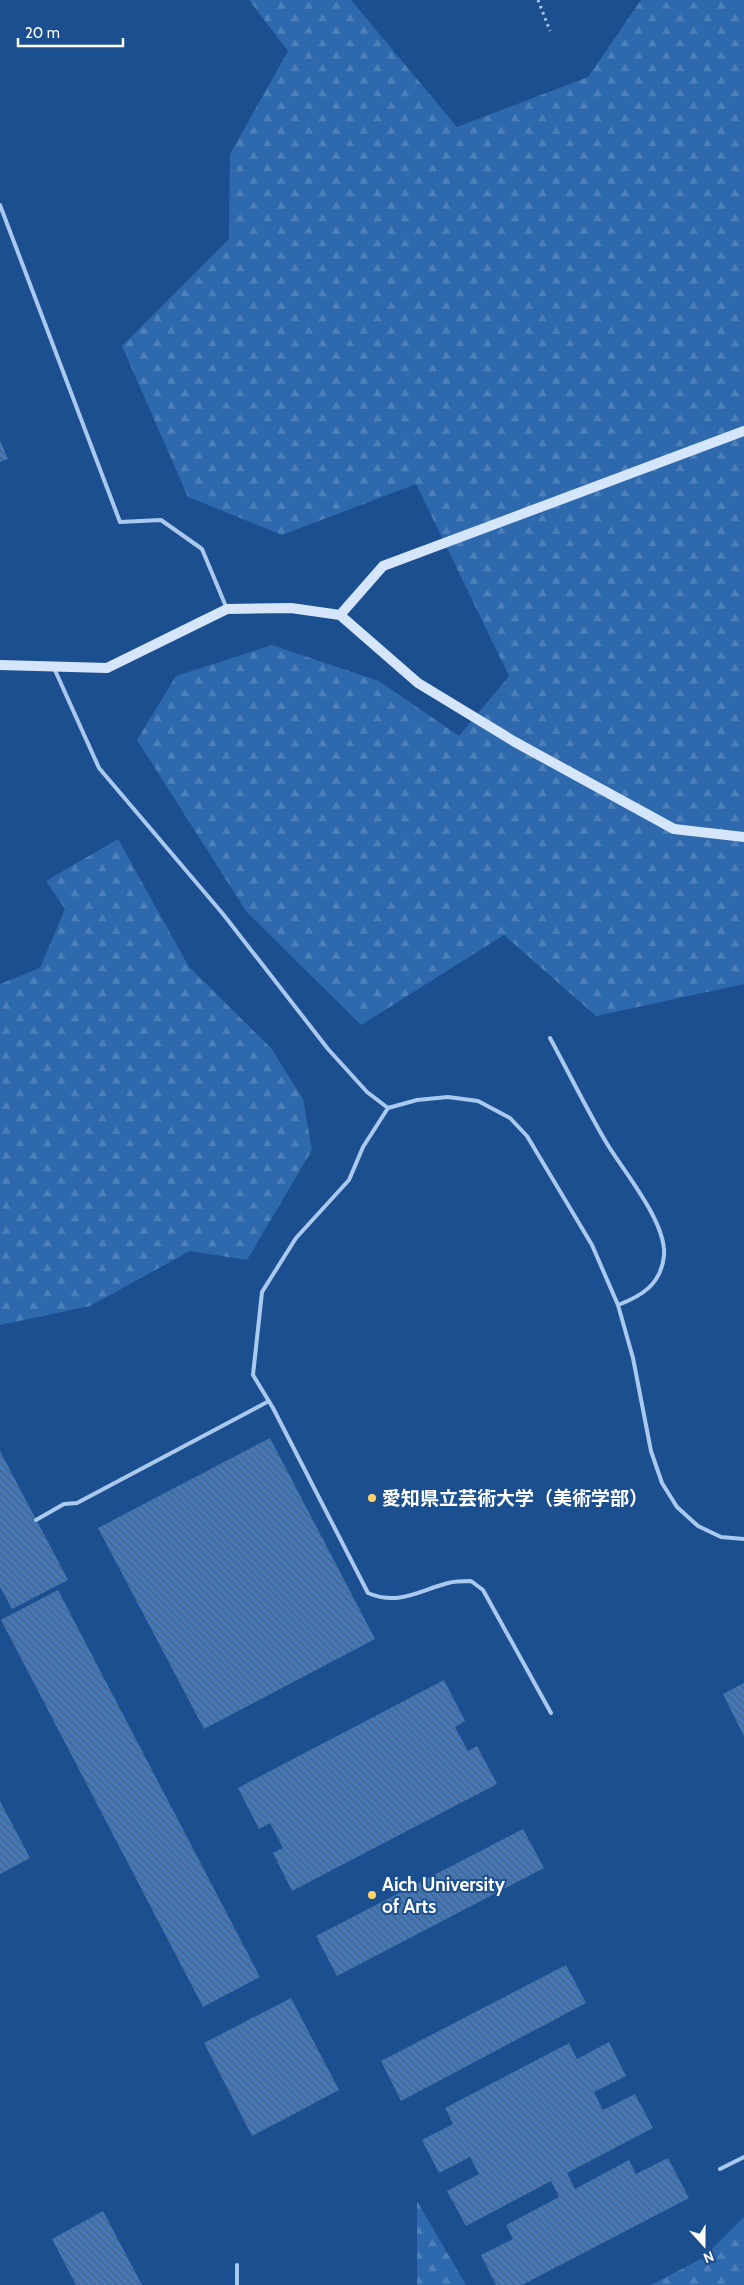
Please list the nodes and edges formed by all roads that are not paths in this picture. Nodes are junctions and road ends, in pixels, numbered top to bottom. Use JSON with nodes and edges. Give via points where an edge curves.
{"nodes":[{"id":1,"x":0,"y":205,"type":"edge"},
{"id":2,"x":744,"y":430,"type":"edge"},
{"id":3,"x":227,"y":609,"type":"junction"},
{"id":4,"x":340,"y":615,"type":"junction"},
{"id":5,"x":0,"y":665,"type":"edge"},
{"id":6,"x":53,"y":667,"type":"junction"},
{"id":7,"x":744,"y":837,"type":"edge"},
{"id":8,"x":550,"y":1038,"type":"dead end"},
{"id":9,"x":388,"y":1108,"type":"junction"},
{"id":10,"x":618,"y":1305,"type":"junction"},
{"id":11,"x":269,"y":1401,"type":"junction"},
{"id":12,"x":36,"y":1520,"type":"dead end"},
{"id":13,"x":744,"y":1539,"type":"edge"},
{"id":14,"x":551,"y":1713,"type":"dead end"},
{"id":15,"x":744,"y":2157,"type":"edge"},
{"id":16,"x":720,"y":2169,"type":"dead end"},
{"id":17,"x":237,"y":2265,"type":"dead end"},
{"id":18,"x":237,"y":2285,"type":"edge"}],
"edges":[{"from":1,"to":3,"type":"lane","via":[[120,522],[161,520],[202,549]]},
{"from":2,"to":4,"type":"street","via":[[383,566]]},
{"from":3,"to":4,"type":"street","via":[[291,608]]},
{"from":3,"to":6,"type":"street","via":[[107,668]]},
{"from":4,"to":7,"type":"street","via":[[418,682],[540,756],[674,830]]},
{"from":5,"to":6,"type":"street"},
{"from":6,"to":9,"type":"lane","via":[[99,768],[223,914],[328,1049],[366,1092]]},
{"from":8,"to":10,"type":"lane","via":[[606,1142],[652,1212],[662,1239],[664,1255],[660,1272],[650,1289]]},
{"from":9,"to":10,"type":"lane","via":[[448,1096],[478,1101],[510,1118],[527,1136],[592,1245]]},
{"from":9,"to":11,"type":"lane","via":[[363,1147],[349,1180],[296,1238],[262,1292],[253,1374]]},
{"from":10,"to":13,"type":"lane","via":[[633,1358],[651,1451],[662,1483],[677,1506],[698,1526],[721,1538]]},
{"from":11,"to":12,"type":"lane","via":[[77,1503],[64,1504]]},
{"from":11,"to":14,"type":"lane","via":[[368,1593],[382,1599],[400,1599],[450,1582],[471,1581],[483,1590]]},
{"from":15,"to":16,"type":"lane"},
{"from":17,"to":18,"type":"lane"}]}
